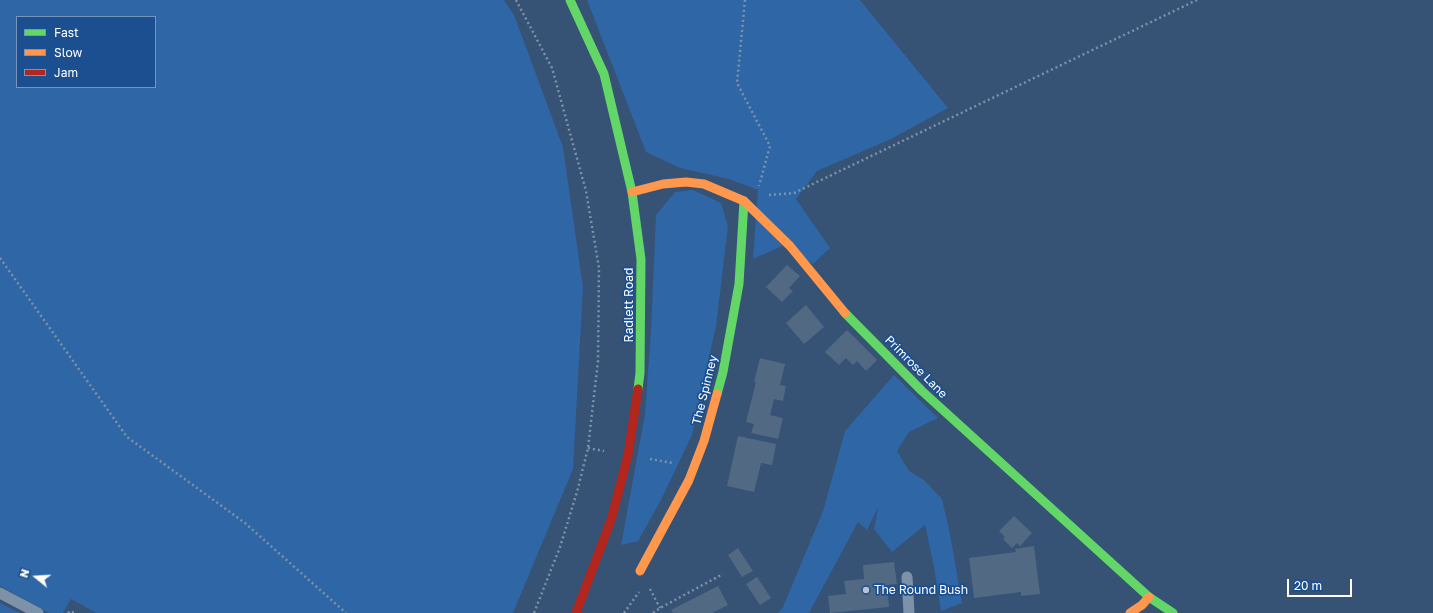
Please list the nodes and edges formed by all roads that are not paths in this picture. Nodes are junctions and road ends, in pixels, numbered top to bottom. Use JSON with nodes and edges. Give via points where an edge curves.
{"nodes":[{"id":1,"x":570,"y":0,"type":"edge"},
{"id":2,"x":632,"y":192,"type":"junction"},
{"id":3,"x":744,"y":201,"type":"junction"},
{"id":4,"x":640,"y":571,"type":"dead end"},
{"id":5,"x":907,"y":577,"type":"dead end"},
{"id":6,"x":0,"y":593,"type":"edge"},
{"id":7,"x":1149,"y":597,"type":"junction"},
{"id":8,"x":38,"y":613,"type":"edge"},
{"id":9,"x":576,"y":613,"type":"edge"},
{"id":10,"x":909,"y":613,"type":"edge"},
{"id":11,"x":1130,"y":613,"type":"edge"},
{"id":12,"x":1173,"y":613,"type":"edge"}],
"edges":[{"from":1,"to":2,"type":"street","name":"Radlett Road","via":[[604,74]]},
{"from":2,"to":3,"type":"street","name":"Primrose Lane","via":[[662,184],[686,182],[704,184]]},
{"from":2,"to":9,"type":"street","name":"Radlett Road","via":[[641,259],[640,373],[628,454],[610,520]]},
{"from":3,"to":4,"type":"street","name":"The Spinney","via":[[739,284],[723,372],[704,441],[689,480]]},
{"from":3,"to":7,"type":"street","name":"Primrose Lane","via":[[790,246],[840,308],[922,392]]},
{"from":5,"to":10,"type":"lane"},
{"from":6,"to":8,"type":"lane"},
{"from":7,"to":11,"type":"street"},
{"from":7,"to":12,"type":"street","name":"Primrose Lane"}]}
